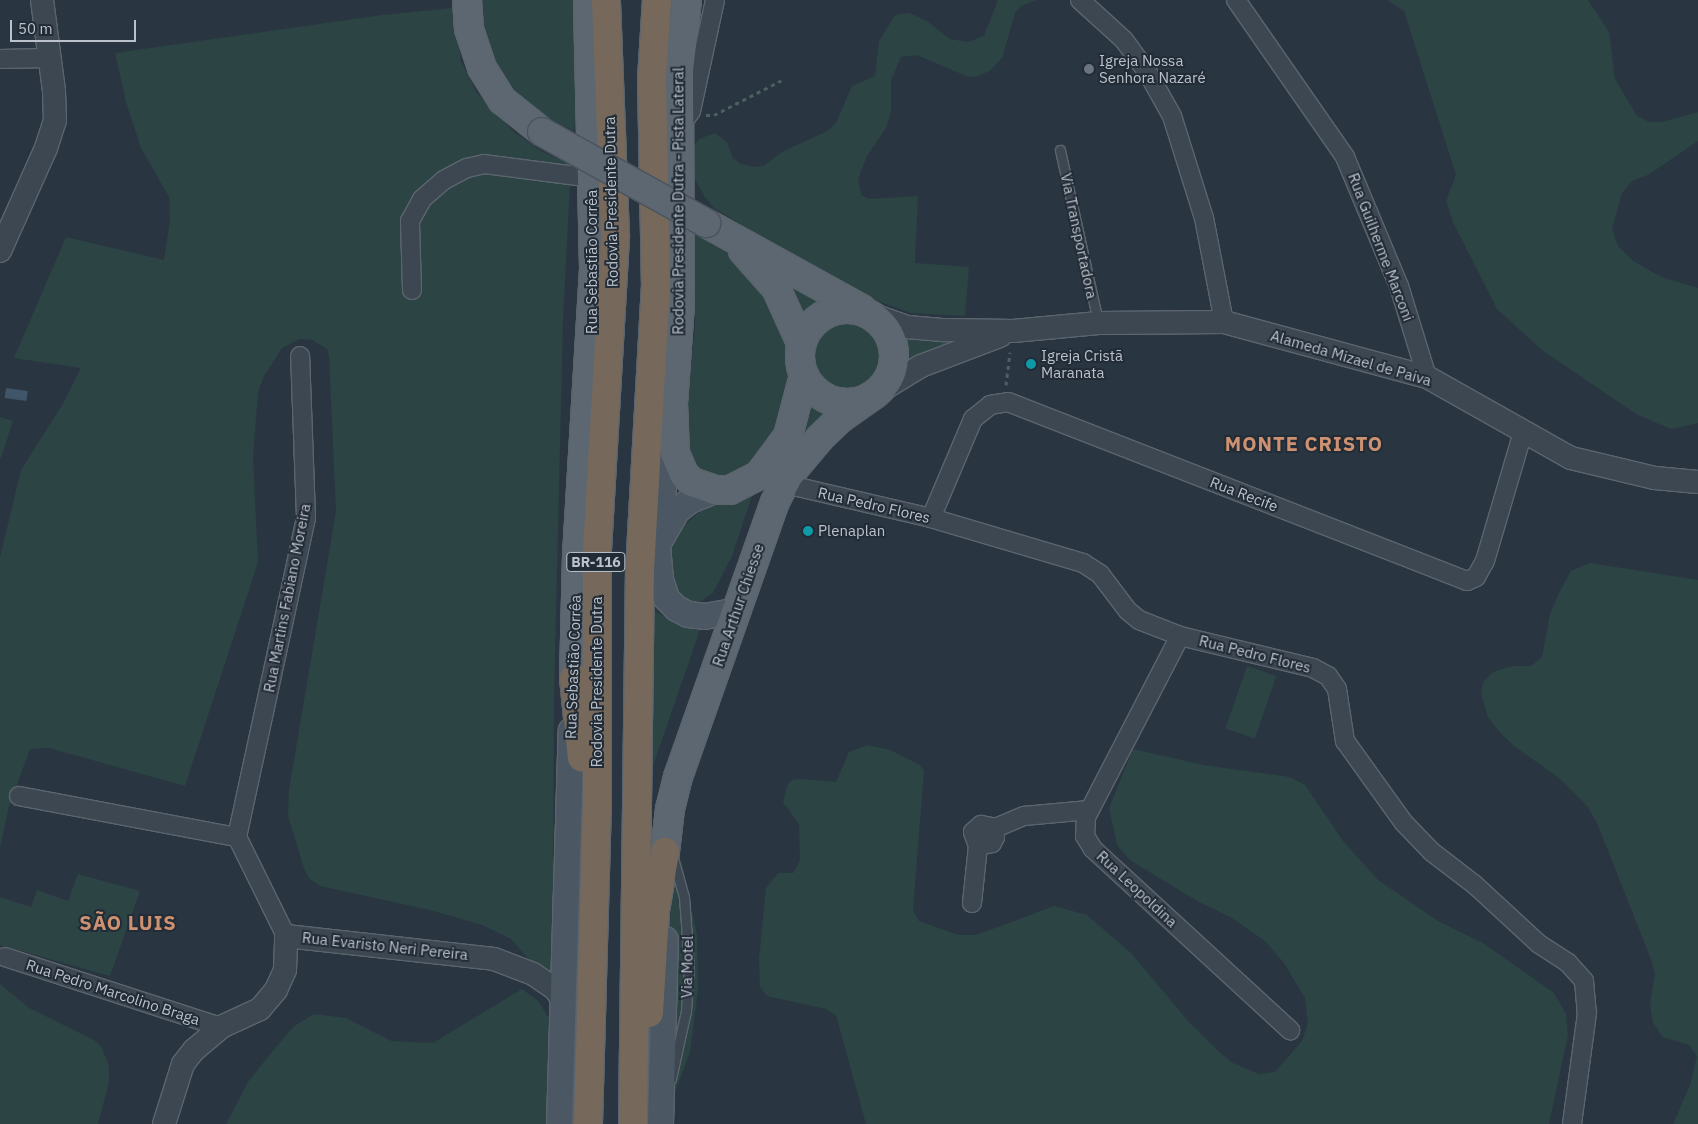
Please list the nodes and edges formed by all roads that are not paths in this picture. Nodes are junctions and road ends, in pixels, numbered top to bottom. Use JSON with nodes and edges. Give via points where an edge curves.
{"nodes":[{"id":1,"x":42,"y":0,"type":"edge"},
{"id":2,"x":467,"y":0,"type":"edge"},
{"id":3,"x":588,"y":0,"type":"edge"},
{"id":4,"x":606,"y":0,"type":"edge"},
{"id":5,"x":657,"y":0,"type":"edge"},
{"id":6,"x":687,"y":0,"type":"edge"},
{"id":7,"x":715,"y":0,"type":"edge"},
{"id":8,"x":1080,"y":0,"type":"edge"},
{"id":9,"x":1236,"y":0,"type":"edge"},
{"id":10,"x":50,"y":58,"type":"junction"},
{"id":11,"x":0,"y":59,"type":"edge"},
{"id":12,"x":678,"y":126,"type":"junction"},
{"id":13,"x":1060,"y":150,"type":"dead end"},
{"id":14,"x":592,"y":178,"type":"junction"},
{"id":15,"x":714,"y":227,"type":"junction"},
{"id":16,"x":0,"y":251,"type":"edge"},
{"id":17,"x":412,"y":290,"type":"dead end"},
{"id":18,"x":868,"y":313,"type":"junction"},
{"id":19,"x":1224,"y":322,"type":"junction"},
{"id":20,"x":1098,"y":323,"type":"junction"},
{"id":21,"x":1013,"y":331,"type":"junction"},
{"id":22,"x":801,"y":342,"type":"junction"},
{"id":23,"x":300,"y":356,"type":"dead end"},
{"id":24,"x":804,"y":375,"type":"junction"},
{"id":25,"x":1427,"y":377,"type":"junction"},
{"id":26,"x":875,"y":394,"type":"junction"},
{"id":27,"x":673,"y":403,"type":"junction"},
{"id":28,"x":1523,"y":432,"type":"junction"},
{"id":29,"x":1698,"y":482,"type":"edge"},
{"id":30,"x":784,"y":484,"type":"junction"},
{"id":31,"x":715,"y":490,"type":"junction"},
{"id":32,"x":931,"y":518,"type":"junction"},
{"id":33,"x":656,"y":545,"type":"junction"},
{"id":34,"x":737,"y":610,"type":"junction"},
{"id":35,"x":1180,"y":636,"type":"junction"},
{"id":36,"x":574,"y":678,"type":"junction"},
{"id":37,"x":19,"y":796,"type":"dead end"},
{"id":38,"x":670,"y":809,"type":"junction"},
{"id":39,"x":1089,"y":810,"type":"junction"},
{"id":40,"x":237,"y":838,"type":"junction"},
{"id":41,"x":665,"y":852,"type":"junction"},
{"id":42,"x":972,"y":903,"type":"dead end"},
{"id":43,"x":286,"y":936,"type":"junction"},
{"id":44,"x":5,"y":957,"type":"dead end"},
{"id":45,"x":591,"y":966,"type":"junction"},
{"id":46,"x":562,"y":1000,"type":"junction"},
{"id":47,"x":222,"y":1028,"type":"junction"},
{"id":48,"x":1290,"y":1030,"type":"dead end"},
{"id":49,"x":164,"y":1124,"type":"edge"},
{"id":50,"x":559,"y":1124,"type":"edge"},
{"id":51,"x":588,"y":1124,"type":"edge"},
{"id":52,"x":633,"y":1124,"type":"edge"},
{"id":53,"x":640,"y":1124,"type":"edge"},
{"id":54,"x":660,"y":1124,"type":"edge"},
{"id":55,"x":667,"y":1124,"type":"edge"},
{"id":56,"x":1572,"y":1124,"type":"edge"}],
"edges":[{"from":1,"to":10,"type":"street"},
{"from":2,"to":15,"type":"main road","bridge":true,"via":[[469,29],[482,68],[502,100],[542,132]]},
{"from":3,"to":14,"type":"main road","name":"Rua Sebastião Corrêa"},
{"from":4,"to":45,"type":"highway","name":"Rodovia Presidente Dutra","number":"BR-116","via":[[615,236],[597,550],[597,810]]},
{"from":5,"to":52,"type":"highway","number":"BR-116","via":[[652,79],[656,288],[640,570]]},
{"from":6,"to":12,"type":"main road","name":"Rodovia Presidente Dutra - Pista Lateral","via":[[679,70]]},
{"from":7,"to":12,"type":"street","via":[[690,114]]},
{"from":8,"to":19,"type":"street","via":[[1124,40],[1172,116],[1204,218]]},
{"from":9,"to":25,"type":"street","name":"Rua Guilherme Marconi","via":[[1345,157],[1399,286]]},
{"from":10,"to":11,"type":"street"},
{"from":10,"to":16,"type":"street","via":[[55,102],[53,130]]},
{"from":12,"to":27,"type":"main road","name":"Rodovia Presidente Dutra - Pista Lateral","via":[[680,304]]},
{"from":13,"to":20,"type":"lane","name":"Via Transportadora"},
{"from":14,"to":17,"type":"street","via":[[484,164],[450,177],[422,199],[410,221]]},
{"from":14,"to":36,"type":"main road","name":"Rua Sebastião Corrêa","via":[[594,268],[576,554]]},
{"from":15,"to":18,"type":"main road"},
{"from":15,"to":22,"type":"main road","via":[[769,278],[787,307]]},
{"from":18,"to":21,"type":"street","via":[[907,327]]},
{"from":18,"to":22,"type":"main road","via":[[846,308],[825,314],[808,329]]},
{"from":18,"to":26,"type":"main road","via":[[886,328],[894,349],[891,373]]},
{"from":19,"to":20,"type":"street","name":"Alameda Mizael de Paiva"},
{"from":19,"to":25,"type":"street","name":"Alameda Mizael de Paiva"},
{"from":20,"to":21,"type":"street","name":"Alameda Mizael de Paiva"},
{"from":21,"to":26,"type":"street","via":[[921,366]]},
{"from":22,"to":24,"type":"main road"},
{"from":23,"to":40,"type":"street","name":"Rua Martins Fabiano Moreira","via":[[306,517]]},
{"from":24,"to":26,"type":"main road","via":[[813,389],[835,402],[852,403]]},
{"from":24,"to":31,"type":"main road","via":[[788,436],[769,466],[743,485]]},
{"from":25,"to":28,"type":"street","name":"Alameda Mizael de Paiva"},
{"from":26,"to":30,"type":"main road","name":"Rua Arthur Chiesse","via":[[831,426]]},
{"from":27,"to":31,"type":"main road","name":"Rodovia Presidente Dutra - Pista Lateral","via":[[679,466],[692,482]]},
{"from":27,"to":33,"type":"main road"},
{"from":28,"to":29,"type":"street","name":"Alameda Mizael de Paiva","via":[[1551,449],[1593,466],[1655,478]]},
{"from":28,"to":32,"type":"street","name":"Rua Recife","via":[[1485,561],[1476,577],[1467,580],[1004,402],[984,407],[973,419]]},
{"from":30,"to":32,"type":"street","name":"Rua Pedro Flores"},
{"from":30,"to":34,"type":"main road","name":"Rua Arthur Chiesse","via":[[758,544]]},
{"from":31,"to":33,"type":"main road","via":[[690,500],[677,510]]},
{"from":32,"to":35,"type":"street","name":"Rua Pedro Flores","via":[[1083,564],[1100,574],[1132,615]]},
{"from":33,"to":34,"type":"main road","via":[[666,598],[676,608],[704,616]]},
{"from":34,"to":38,"type":"main road","name":"Rua Arthur Chiesse","via":[[678,777]]},
{"from":35,"to":39,"type":"street","name":"Rua Leopoldina"},
{"from":35,"to":56,"type":"street","name":"Rua Pedro Flores","via":[[1313,668],[1328,676],[1337,689],[1345,741],[1404,823],[1432,852],[1476,885],[1539,944],[1576,971],[1587,987],[1588,1003]]},
{"from":36,"to":45,"type":"highway","via":[[588,824],[586,926]]},
{"from":36,"to":46,"type":"main road","name":"Rua Sebastião Corrêa"},
{"from":37,"to":40,"type":"street"},
{"from":38,"to":41,"type":"main road","name":"Rua Arthur Chiesse"},
{"from":38,"to":55,"type":"lane","name":"Via Motel","via":[[672,854],[684,897],[688,928],[689,965],[686,1011],[669,1085]]},
{"from":39,"to":42,"type":"street","via":[[1024,816],[993,830],[992,843],[978,846]]},
{"from":39,"to":48,"type":"street","name":"Rua Leopoldina","via":[[1084,830],[1094,849]]},
{"from":40,"to":43,"type":"street"},
{"from":41,"to":53,"type":"highway","via":[[655,911],[653,975],[640,1086]]},
{"from":41,"to":54,"type":"main road","via":[[666,991]]},
{"from":43,"to":46,"type":"street","name":"Rua Evaristo Neri Pereira","via":[[494,959],[533,974],[555,990]]},
{"from":43,"to":47,"type":"street","name":"Rua Evaristo Neri Pereira","via":[[285,970],[270,999],[260,1009]]},
{"from":44,"to":47,"type":"street","name":"Rua Pedro Marcolino Braga"},
{"from":45,"to":51,"type":"highway","name":"Rodovia Presidente Dutra","number":"BR-116"},
{"from":46,"to":50,"type":"main road","name":"Rua Sebastião Corrêa"},
{"from":47,"to":49,"type":"street","name":"Rua Evaristo Neri Pereira","via":[[207,1037],[183,1064]]}]}
